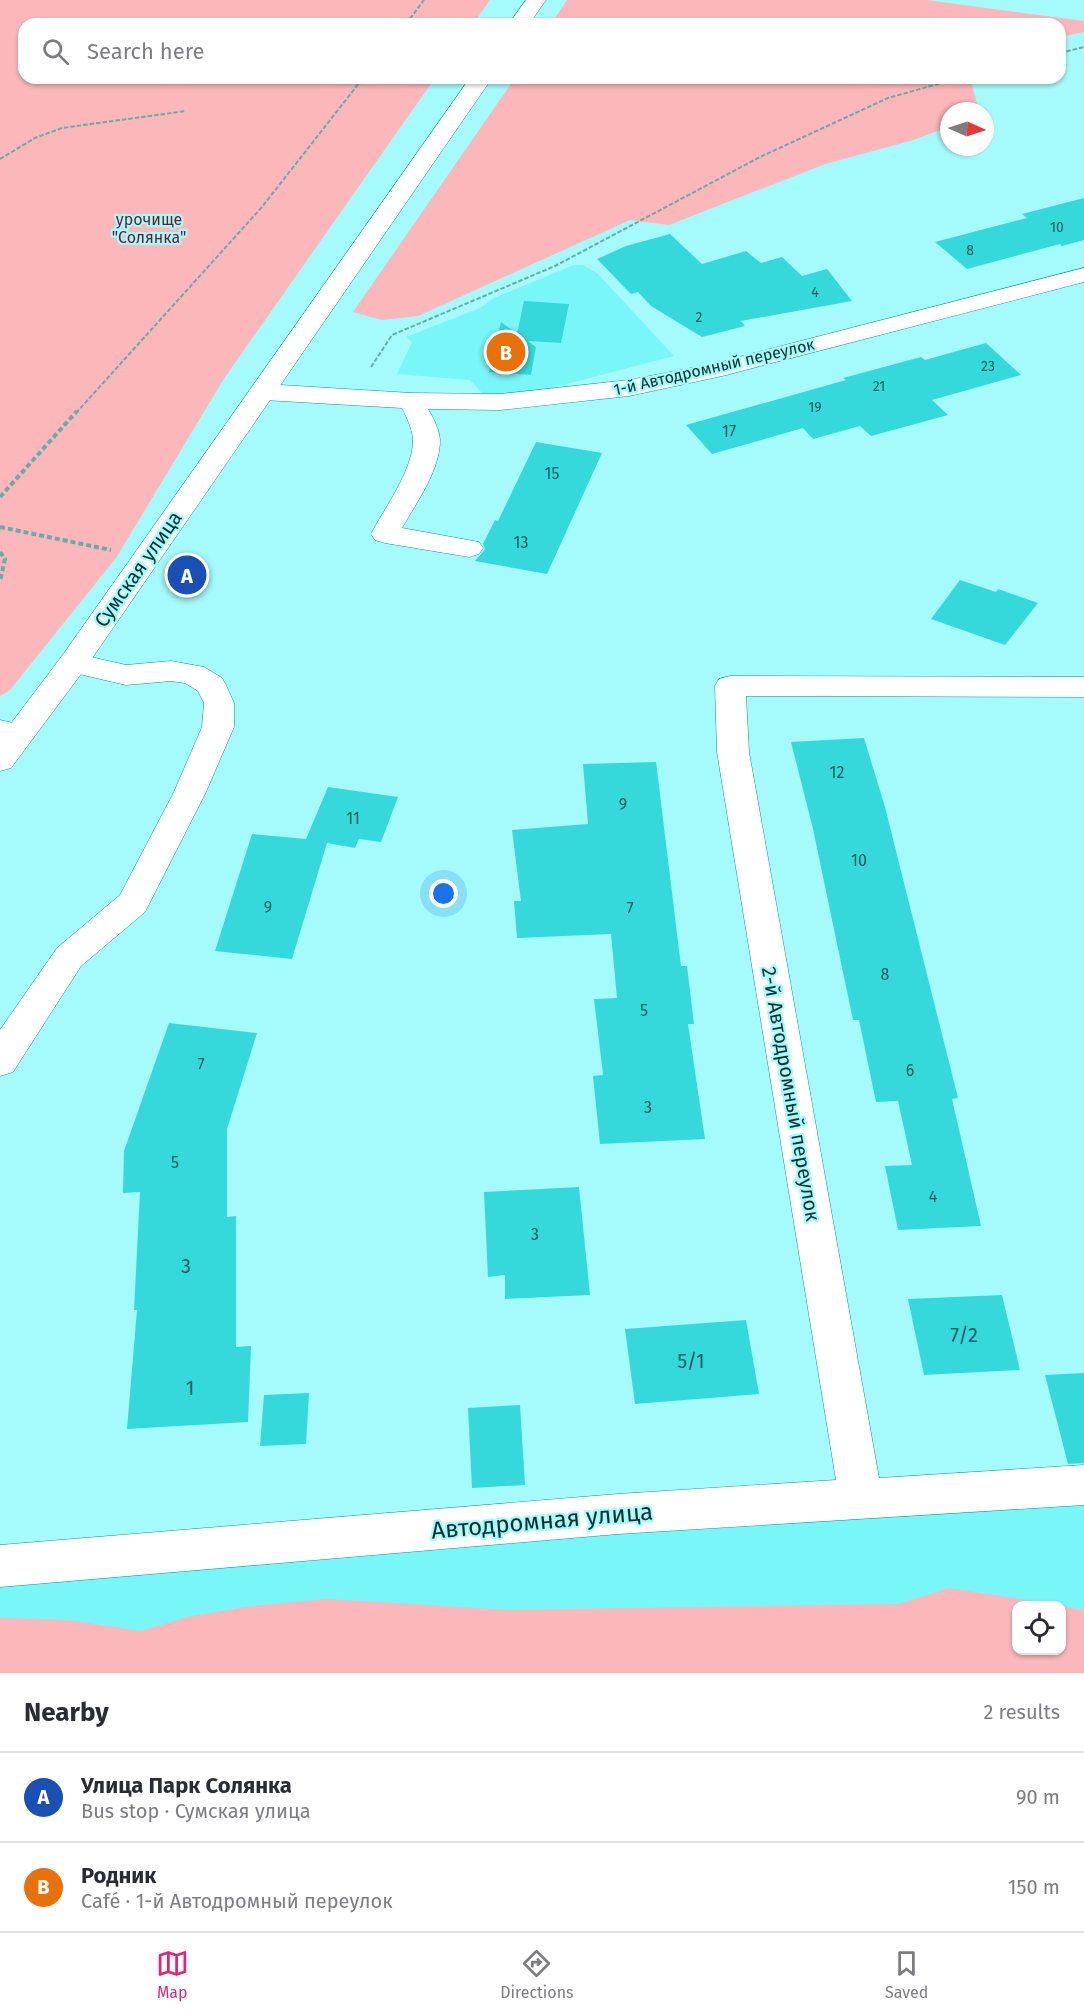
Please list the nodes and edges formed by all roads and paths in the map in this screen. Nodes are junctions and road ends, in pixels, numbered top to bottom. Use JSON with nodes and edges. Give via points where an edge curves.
{"nodes":[{"id":1,"x":424,"y":0,"type":"edge"},
{"id":2,"x":536,"y":0,"type":"edge"},
{"id":3,"x":410,"y":18,"type":"edge"},
{"id":4,"x":523,"y":18,"type":"edge"},
{"id":5,"x":1084,"y":47,"type":"edge"},
{"id":6,"x":1066,"y":52,"type":"edge"},
{"id":7,"x":358,"y":84,"type":"edge"},
{"id":8,"x":478,"y":84,"type":"edge"},
{"id":9,"x":940,"y":84,"type":"edge"},
{"id":10,"x":186,"y":111,"type":"dead end"},
{"id":11,"x":0,"y":159,"type":"edge"},
{"id":12,"x":1084,"y":275,"type":"edge"},
{"id":13,"x":269,"y":384,"type":"junction"},
{"id":14,"x":350,"y":398,"type":"junction"},
{"id":15,"x":411,"y":401,"type":"junction"},
{"id":16,"x":0,"y":497,"type":"edge"},
{"id":17,"x":0,"y":526,"type":"edge"},
{"id":18,"x":469,"y":548,"type":"dead end"},
{"id":19,"x":0,"y":552,"type":"edge"},
{"id":20,"x":146,"y":558,"type":"junction"},
{"id":21,"x":0,"y":581,"type":"edge"},
{"id":22,"x":73,"y":663,"type":"junction"},
{"id":23,"x":1084,"y":687,"type":"edge"},
{"id":24,"x":9,"y":733,"type":"edge"},
{"id":25,"x":0,"y":760,"type":"edge"},
{"id":26,"x":2,"y":1054,"type":"edge"},
{"id":27,"x":1084,"y":1485,"type":"edge"},
{"id":28,"x":861,"y":1500,"type":"junction"},
{"id":29,"x":0,"y":1566,"type":"edge"}],
"edges":[{"from":1,"to":3,"type":"path"},
{"from":2,"to":4,"type":"street"},
{"from":5,"to":6,"type":"path"},
{"from":7,"to":16,"type":"path","via":[[262,207]]},
{"from":8,"to":13,"type":"street","name":"Сумская улица"},
{"from":9,"to":14,"type":"path","via":[[877,103],[760,157],[555,266],[392,335]]},
{"from":10,"to":11,"type":"path","via":[[62,128]]},
{"from":12,"to":15,"type":"street","name":"1-й Автодромный переулок","via":[[629,388],[500,402]]},
{"from":13,"to":14,"type":"street","name":"1-й Автодромный переулок"},
{"from":13,"to":20,"type":"street","name":"Сумская улица"},
{"from":14,"to":15,"type":"street","name":"1-й Автодромный переулок"},
{"from":15,"to":18,"type":"street","via":[[424,428],[426,445],[385,534]]},
{"from":17,"to":20,"type":"path"},
{"from":19,"to":21,"type":"path","via":[[5,559]]},
{"from":20,"to":22,"type":"street","name":"Сумская улица"},
{"from":22,"to":24,"type":"street","name":"Сумская улица"},
{"from":22,"to":26,"type":"street","via":[[126,675],[193,674],[211,685],[219,703],[218,727],[190,792],[133,903],[69,957]]},
{"from":23,"to":28,"type":"street","name":"2-й Автодромный переулок","via":[[730,686],[733,752]]},
{"from":24,"to":25,"type":"street","name":"Сумская улица"},
{"from":27,"to":28,"type":"street","name":"Автодромная улица"},
{"from":28,"to":29,"type":"street","name":"Автодромная улица","via":[[606,1515]]}]}
